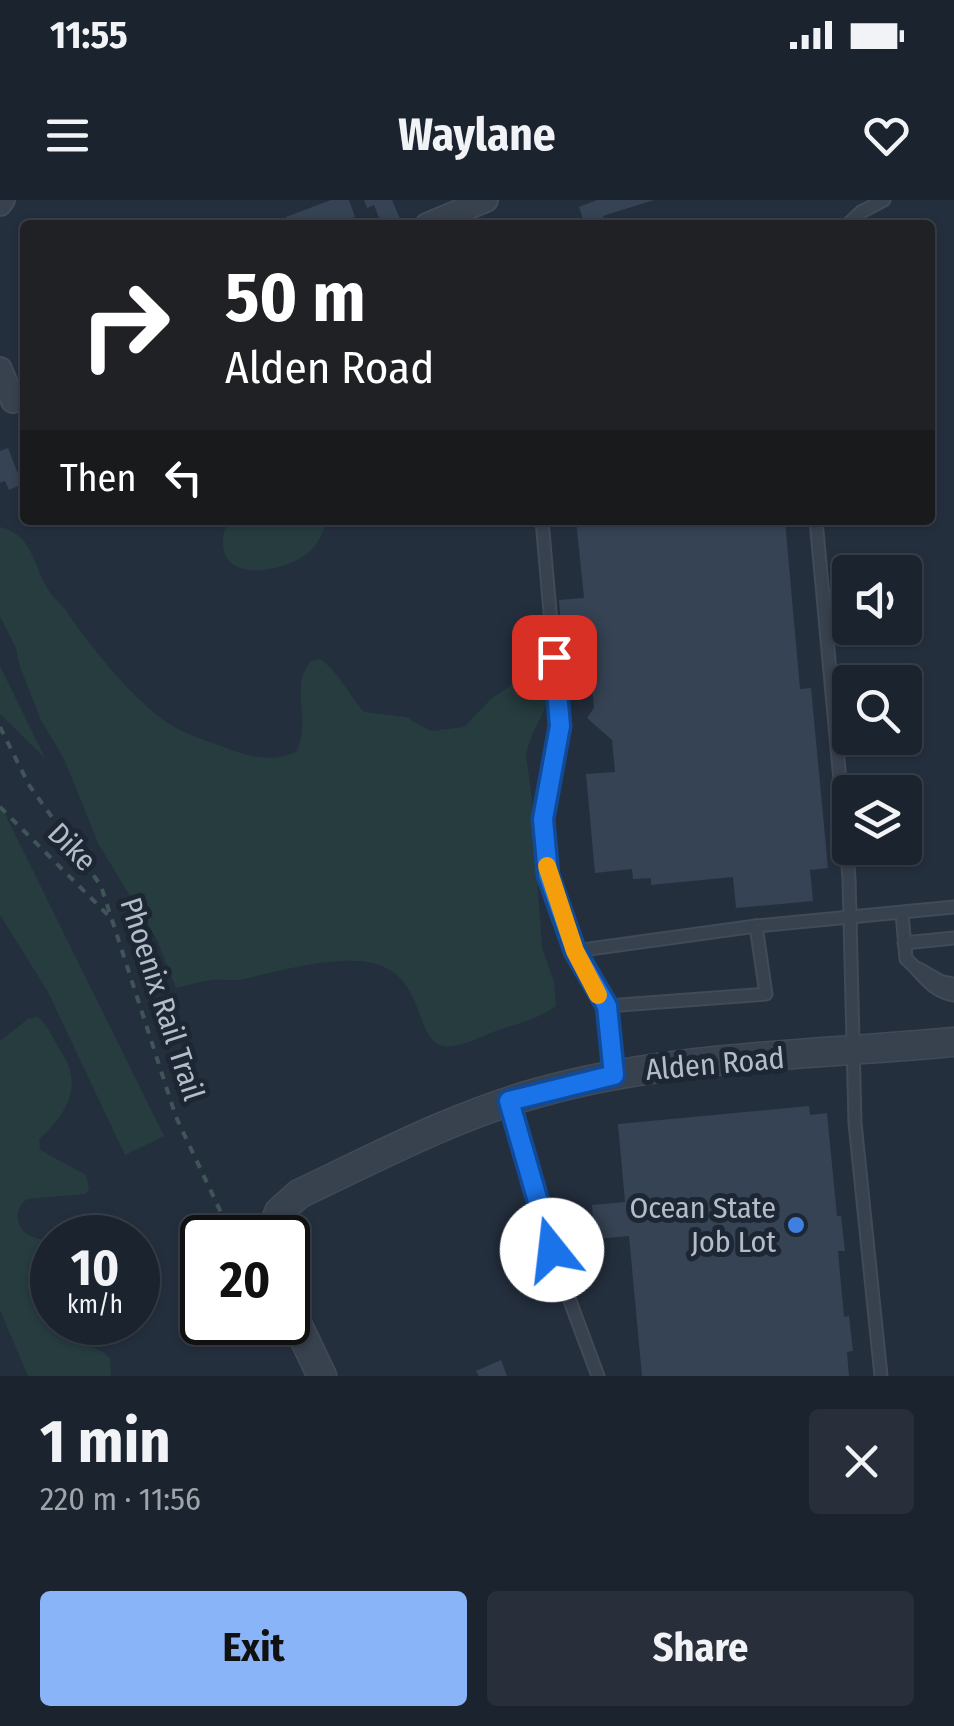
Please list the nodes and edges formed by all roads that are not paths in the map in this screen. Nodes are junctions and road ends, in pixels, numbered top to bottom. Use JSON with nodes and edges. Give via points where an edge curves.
{"nodes":[{"id":1,"x":486,"y":200,"type":"edge"},
{"id":2,"x":884,"y":200,"type":"edge"},
{"id":3,"x":440,"y":220,"type":"edge"},
{"id":4,"x":852,"y":220,"type":"edge"},
{"id":5,"x":0,"y":368,"type":"edge"},
{"id":6,"x":13,"y":401,"type":"edge"},
{"id":7,"x":542,"y":525,"type":"edge"},
{"id":8,"x":816,"y":525,"type":"edge"},
{"id":9,"x":954,"y":908,"type":"edge"},
{"id":10,"x":902,"y":913,"type":"junction"},
{"id":11,"x":848,"y":918,"type":"junction"},
{"id":12,"x":756,"y":926,"type":"junction"},
{"id":13,"x":954,"y":938,"type":"edge"},
{"id":14,"x":904,"y":943,"type":"junction"},
{"id":15,"x":575,"y":951,"type":"junction"},
{"id":16,"x":919,"y":969,"type":"junction"},
{"id":17,"x":954,"y":984,"type":"edge"},
{"id":18,"x":954,"y":995,"type":"edge"},
{"id":19,"x":607,"y":1006,"type":"junction"},
{"id":20,"x":954,"y":1042,"type":"edge"},
{"id":21,"x":853,"y":1052,"type":"junction"},
{"id":22,"x":614,"y":1075,"type":"junction"},
{"id":23,"x":509,"y":1101,"type":"junction"},
{"id":24,"x":279,"y":1215,"type":"edge"},
{"id":25,"x":307,"y":1345,"type":"edge"},
{"id":26,"x":322,"y":1376,"type":"edge"},
{"id":27,"x":598,"y":1376,"type":"edge"},
{"id":28,"x":881,"y":1376,"type":"edge"}],
"edges":[{"from":1,"to":3,"type":"street"},
{"from":2,"to":4,"type":"lane"},
{"from":5,"to":6,"type":"street"},
{"from":7,"to":15,"type":"lane","via":[[560,726],[543,819],[548,875]]},
{"from":8,"to":11,"type":"lane"},
{"from":9,"to":10,"type":"lane"},
{"from":10,"to":11,"type":"lane"},
{"from":10,"to":14,"type":"lane"},
{"from":11,"to":12,"type":"lane"},
{"from":11,"to":21,"type":"lane"},
{"from":12,"to":15,"type":"lane"},
{"from":12,"to":19,"type":"lane","via":[[766,994]]},
{"from":13,"to":14,"type":"lane"},
{"from":14,"to":16,"type":"lane","via":[[906,959]]},
{"from":15,"to":19,"type":"lane"},
{"from":16,"to":17,"type":"lane"},
{"from":16,"to":18,"type":"lane","via":[[938,991]]},
{"from":19,"to":22,"type":"lane"},
{"from":20,"to":21,"type":"street","name":"Alden Road"},
{"from":21,"to":22,"type":"street","name":"Alden Road"},
{"from":21,"to":28,"type":"lane"},
{"from":22,"to":23,"type":"street","name":"Alden Road"},
{"from":23,"to":24,"type":"street","name":"Alden Road","via":[[299,1194]]},
{"from":23,"to":27,"type":"lane"},
{"from":25,"to":26,"type":"street"}]}
